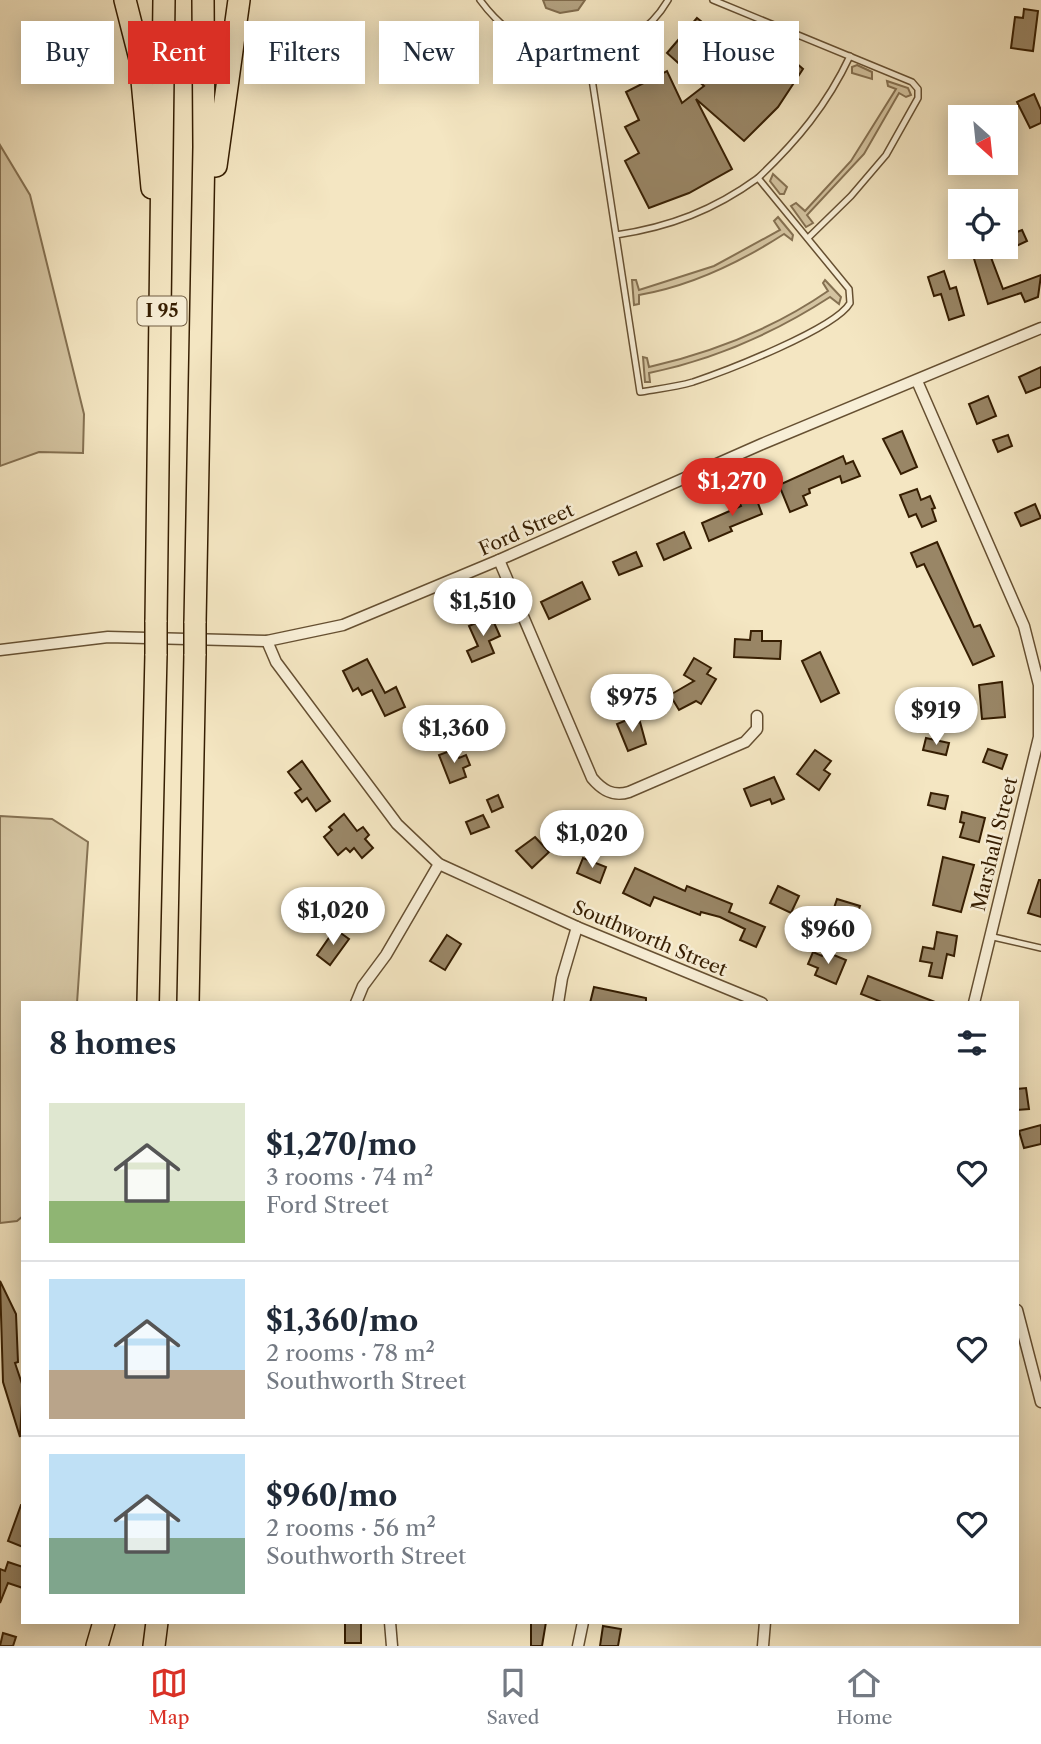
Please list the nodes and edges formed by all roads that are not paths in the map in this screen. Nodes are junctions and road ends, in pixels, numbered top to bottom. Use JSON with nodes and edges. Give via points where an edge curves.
{"nodes":[{"id":1,"x":125,"y":0,"type":"edge"},
{"id":2,"x":164,"y":0,"type":"edge"},
{"id":3,"x":203,"y":0,"type":"edge"},
{"id":4,"x":239,"y":0,"type":"edge"},
{"id":5,"x":480,"y":0,"type":"edge"},
{"id":6,"x":668,"y":0,"type":"edge"},
{"id":7,"x":713,"y":0,"type":"edge"},
{"id":8,"x":497,"y":21,"type":"edge"},
{"id":9,"x":653,"y":21,"type":"edge"},
{"id":10,"x":850,"y":56,"type":"junction"},
{"id":11,"x":593,"y":84,"type":"edge"},
{"id":12,"x":758,"y":178,"type":"junction"},
{"id":13,"x":616,"y":235,"type":"junction"},
{"id":14,"x":808,"y":238,"type":"junction"},
{"id":15,"x":202,"y":294,"type":"junction"},
{"id":16,"x":162,"y":306,"type":"junction"},
{"id":17,"x":1041,"y":328,"type":"edge"},
{"id":18,"x":917,"y":381,"type":"junction"},
{"id":19,"x":499,"y":560,"type":"junction"},
{"id":20,"x":267,"y":641,"type":"junction"},
{"id":21,"x":0,"y":650,"type":"edge"},
{"id":22,"x":757,"y":716,"type":"dead end"},
{"id":23,"x":439,"y":864,"type":"junction"},
{"id":24,"x":577,"y":927,"type":"junction"},
{"id":25,"x":989,"y":936,"type":"junction"},
{"id":26,"x":1041,"y":948,"type":"edge"},
{"id":27,"x":148,"y":1001,"type":"edge"},
{"id":28,"x":188,"y":1001,"type":"edge"},
{"id":29,"x":357,"y":1001,"type":"edge"},
{"id":30,"x":558,"y":1001,"type":"edge"},
{"id":31,"x":757,"y":1001,"type":"edge"},
{"id":32,"x":974,"y":1001,"type":"edge"},
{"id":33,"x":1019,"y":1318,"type":"edge"},
{"id":34,"x":1041,"y":1402,"type":"edge"},
{"id":35,"x":103,"y":1624,"type":"edge"},
{"id":36,"x":114,"y":1624,"type":"edge"},
{"id":37,"x":157,"y":1624,"type":"edge"},
{"id":38,"x":390,"y":1624,"type":"edge"},
{"id":39,"x":583,"y":1624,"type":"edge"},
{"id":40,"x":765,"y":1624,"type":"edge"},
{"id":41,"x":97,"y":1646,"type":"edge"},
{"id":42,"x":110,"y":1646,"type":"edge"},
{"id":43,"x":154,"y":1646,"type":"edge"},
{"id":44,"x":392,"y":1646,"type":"edge"},
{"id":45,"x":578,"y":1646,"type":"edge"},
{"id":46,"x":763,"y":1646,"type":"edge"}],
"edges":[{"from":1,"to":16,"type":"highway","via":[[140,59]]},
{"from":2,"to":16,"type":"highway","number":"I 95"},
{"from":3,"to":15,"type":"highway","number":"I 95"},
{"from":4,"to":15,"type":"highway"},
{"from":5,"to":8,"type":"lane"},
{"from":6,"to":9,"type":"lane"},
{"from":7,"to":10,"type":"lane"},
{"from":10,"to":12,"type":"lane","via":[[811,124]]},
{"from":10,"to":14,"type":"lane","via":[[912,82],[918,98],[886,155]]},
{"from":11,"to":13,"type":"lane"},
{"from":12,"to":13,"type":"lane","via":[[725,202],[689,218],[653,230]]},
{"from":12,"to":14,"type":"lane"},
{"from":13,"to":14,"type":"lane","via":[[640,392],[692,382],[797,339],[845,312],[851,299],[849,289]]},
{"from":15,"to":28,"type":"highway","number":"I 95","bridge":true},
{"from":16,"to":27,"type":"highway","number":"I 95","bridge":true},
{"from":17,"to":18,"type":"street","name":"Ford Street"},
{"from":18,"to":19,"type":"street","name":"Ford Street"},
{"from":18,"to":25,"type":"street","name":"Marshall Street","via":[[1024,626],[1038,685],[1038,737]]},
{"from":19,"to":20,"type":"street","name":"Ford Street","via":[[343,625]]},
{"from":19,"to":22,"type":"street","via":[[592,778],[606,791],[615,795],[629,792],[745,742],[757,729]]},
{"from":20,"to":21,"type":"street","name":"Ford Street","via":[[108,637]]},
{"from":20,"to":23,"type":"street","name":"Southworth Street","via":[[276,662],[397,824]]},
{"from":23,"to":24,"type":"street","name":"Southworth Street"},
{"from":23,"to":29,"type":"street"},
{"from":24,"to":30,"type":"street"},
{"from":24,"to":31,"type":"street","name":"Southworth Street"},
{"from":25,"to":26,"type":"lane"},
{"from":25,"to":32,"type":"street","name":"Marshall Street"},
{"from":33,"to":34,"type":"street"},
{"from":35,"to":41,"type":"highway"},
{"from":36,"to":42,"type":"highway"},
{"from":37,"to":43,"type":"highway"},
{"from":38,"to":44,"type":"street"},
{"from":39,"to":45,"type":"street"},
{"from":40,"to":46,"type":"street"}]}
